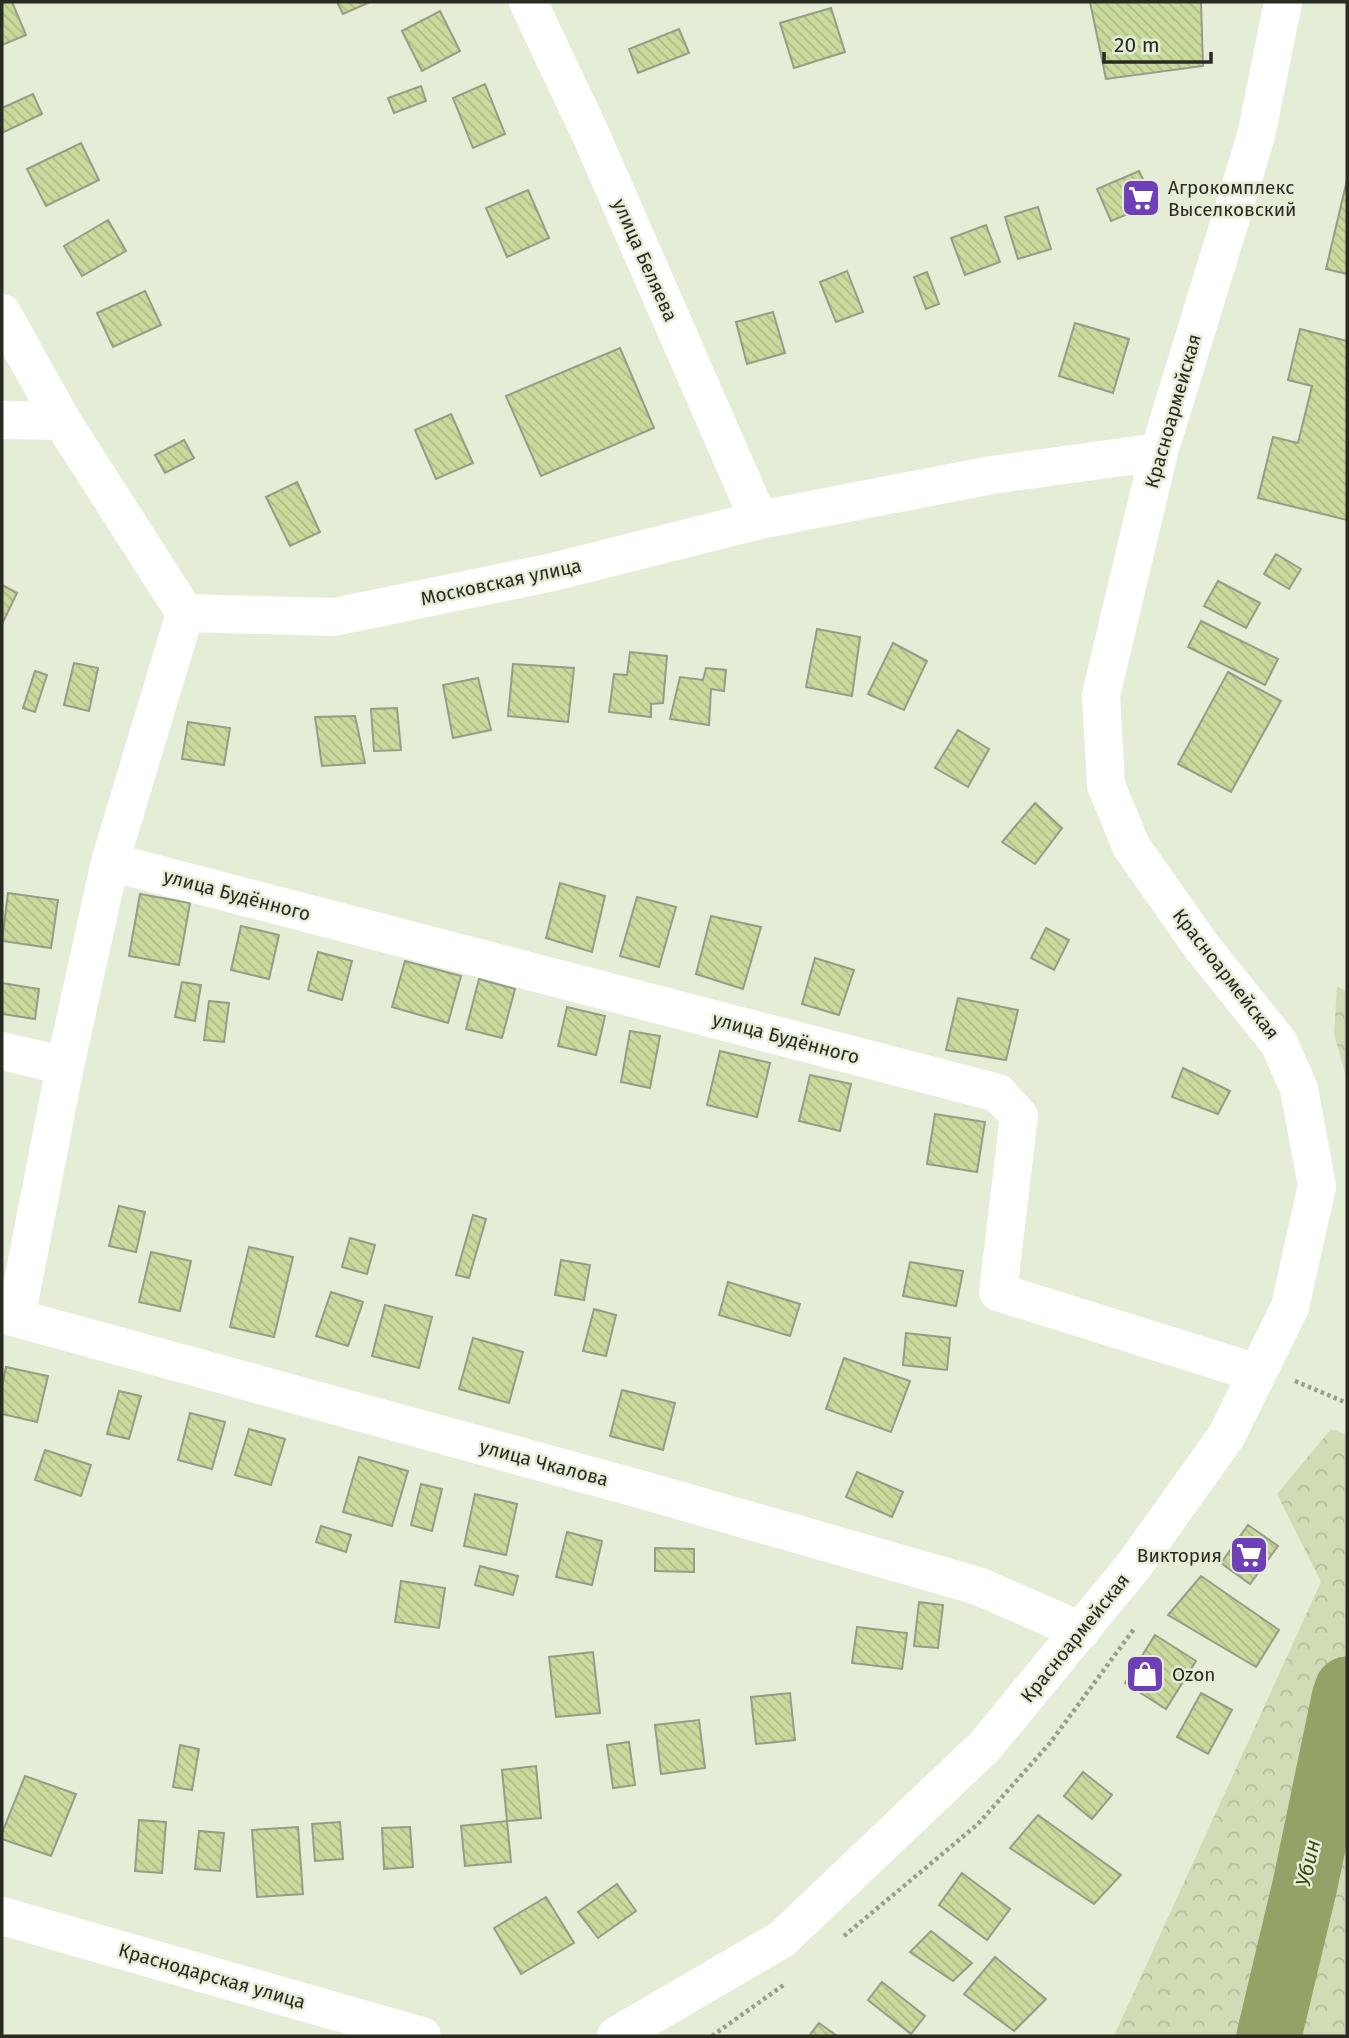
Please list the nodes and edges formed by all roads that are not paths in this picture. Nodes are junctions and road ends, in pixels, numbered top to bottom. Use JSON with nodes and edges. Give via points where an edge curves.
{"nodes":[{"id":1,"x":528,"y":2,"type":"edge"},
{"id":2,"x":1283,"y":2,"type":"edge"},
{"id":3,"x":2,"y":313,"type":"edge"},
{"id":4,"x":2,"y":420,"type":"edge"},
{"id":5,"x":62,"y":421,"type":"junction"},
{"id":6,"x":1159,"y":452,"type":"junction"},
{"id":7,"x":759,"y":520,"type":"junction"},
{"id":8,"x":185,"y":613,"type":"junction"},
{"id":9,"x":110,"y":862,"type":"junction"},
{"id":10,"x":2,"y":1051,"type":"edge"},
{"id":11,"x":65,"y":1066,"type":"junction"},
{"id":12,"x":9,"y":1316,"type":"edge"},
{"id":13,"x":1257,"y":1373,"type":"junction"},
{"id":14,"x":1080,"y":1631,"type":"junction"},
{"id":15,"x":2,"y":1916,"type":"edge"},
{"id":16,"x":422,"y":2036,"type":"edge"},
{"id":17,"x":616,"y":2036,"type":"edge"}],
"edges":[{"from":1,"to":7,"type":"street","name":"улица Беляева"},
{"from":2,"to":6,"type":"street","name":"Красноармейская","via":[[1256,135]]},
{"from":3,"to":5,"type":"street"},
{"from":4,"to":5,"type":"street"},
{"from":5,"to":8,"type":"street"},
{"from":6,"to":7,"type":"street","name":"Московская улица","via":[[992,475]]},
{"from":6,"to":13,"type":"street","name":"Красноармейская","via":[[1101,695],[1106,785],[1131,846],[1202,947],[1279,1042],[1299,1090],[1317,1186],[1290,1307]]},
{"from":7,"to":8,"type":"street","name":"Московская улица","via":[[553,572],[334,617]]},
{"from":8,"to":9,"type":"street"},
{"from":9,"to":11,"type":"street"},
{"from":9,"to":13,"type":"street","name":"улица Будённого","via":[[998,1093],[1019,1116],[998,1292]]},
{"from":10,"to":11,"type":"street"},
{"from":11,"to":12,"type":"street"},
{"from":12,"to":14,"type":"street","name":"улица Чкалова","via":[[978,1586]]},
{"from":13,"to":14,"type":"street","name":"Красноармейская","via":[[1227,1435],[1135,1564]]},
{"from":14,"to":17,"type":"street","name":"Красноармейская","via":[[985,1746],[782,1939]]},
{"from":15,"to":16,"type":"street","name":"Краснодарская улица"}]}
